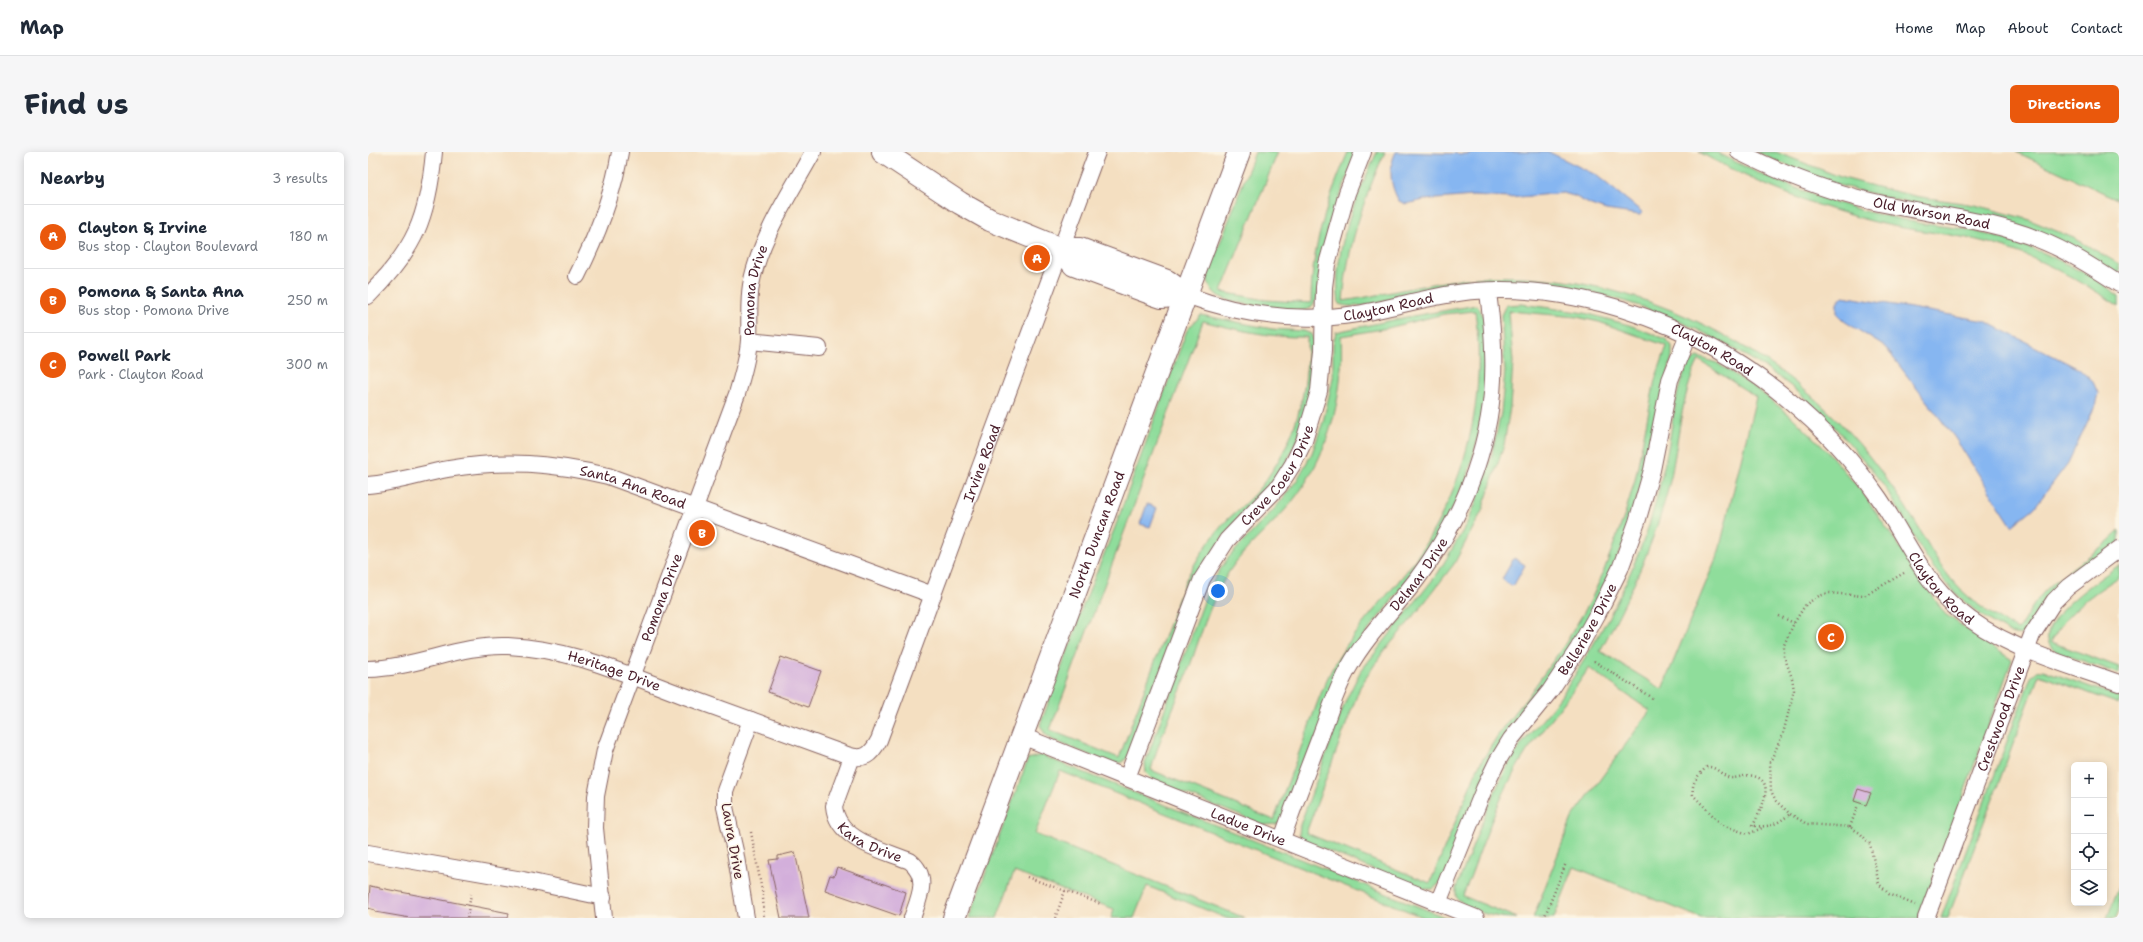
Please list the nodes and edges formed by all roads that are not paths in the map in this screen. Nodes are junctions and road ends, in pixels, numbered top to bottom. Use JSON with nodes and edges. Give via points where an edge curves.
{"nodes":[{"id":1,"x":434,"y":152,"type":"edge"},
{"id":2,"x":620,"y":152,"type":"edge"},
{"id":3,"x":813,"y":152,"type":"edge"},
{"id":4,"x":883,"y":152,"type":"edge"},
{"id":5,"x":1097,"y":152,"type":"edge"},
{"id":6,"x":1239,"y":152,"type":"edge"},
{"id":7,"x":1363,"y":152,"type":"edge"},
{"id":8,"x":1740,"y":152,"type":"edge"},
{"id":9,"x":1060,"y":249,"type":"junction"},
{"id":10,"x":577,"y":276,"type":"dead end"},
{"id":11,"x":2119,"y":284,"type":"edge"},
{"id":12,"x":1488,"y":291,"type":"junction"},
{"id":13,"x":1186,"y":295,"type":"junction"},
{"id":14,"x":368,"y":296,"type":"edge"},
{"id":15,"x":1324,"y":317,"type":"junction"},
{"id":16,"x":1688,"y":335,"type":"junction"},
{"id":17,"x":749,"y":341,"type":"junction"},
{"id":18,"x":819,"y":348,"type":"dead end"},
{"id":19,"x":368,"y":485,"type":"edge"},
{"id":20,"x":696,"y":509,"type":"junction"},
{"id":21,"x":2119,"y":549,"type":"edge"},
{"id":22,"x":933,"y":595,"type":"junction"},
{"id":23,"x":2026,"y":650,"type":"junction"},
{"id":24,"x":368,"y":669,"type":"edge"},
{"id":25,"x":632,"y":676,"type":"junction"},
{"id":26,"x":2119,"y":683,"type":"edge"},
{"id":27,"x":751,"y":720,"type":"junction"},
{"id":28,"x":1022,"y":736,"type":"junction"},
{"id":29,"x":852,"y":757,"type":"junction"},
{"id":30,"x":1127,"y":778,"type":"junction"},
{"id":31,"x":1282,"y":839,"type":"junction"},
{"id":32,"x":368,"y":853,"type":"edge"},
{"id":33,"x":603,"y":897,"type":"junction"},
{"id":34,"x":1438,"y":903,"type":"junction"},
{"id":35,"x":604,"y":918,"type":"edge"},
{"id":36,"x":746,"y":918,"type":"edge"},
{"id":37,"x":912,"y":918,"type":"edge"},
{"id":38,"x":954,"y":918,"type":"edge"},
{"id":39,"x":1476,"y":918,"type":"edge"},
{"id":40,"x":1926,"y":918,"type":"edge"}],
"edges":[{"from":1,"to":14,"type":"street","via":[[427,205],[420,227],[399,263]]},
{"from":2,"to":10,"type":"street","via":[[608,206]]},
{"from":3,"to":17,"type":"street","name":"Pomona Drive","via":[[758,256],[751,286]]},
{"from":4,"to":9,"type":"main road","via":[[966,207],[1015,232]]},
{"from":5,"to":9,"type":"street","name":"Irvine Road"},
{"from":6,"to":13,"type":"main road","name":"North Duncan Road"},
{"from":7,"to":15,"type":"street","name":"Creve Coeur Drive","via":[[1335,228],[1327,264]]},
{"from":8,"to":11,"type":"street","name":"Old Warson Road","via":[[1794,177],[1841,193],[1882,204],[1974,220],[2027,236],[2071,255]]},
{"from":9,"to":13,"type":"main road","via":[[1074,265],[1162,297]]},
{"from":9,"to":22,"type":"street","name":"Irvine Road"},
{"from":12,"to":15,"type":"street","name":"Clayton Road","via":[[1436,296],[1357,314]]},
{"from":12,"to":16,"type":"street","name":"Clayton Road","via":[[1520,290],[1592,301],[1638,315]]},
{"from":12,"to":31,"type":"street","name":"Delmar Drive","via":[[1494,351],[1492,386],[1488,425],[1469,489],[1439,547],[1349,667],[1336,693]]},
{"from":13,"to":15,"type":"street","name":"Clayton Road","via":[[1227,309],[1297,317]]},
{"from":13,"to":28,"type":"main road","name":"North Duncan Road"},
{"from":15,"to":30,"type":"street","name":"Creve Coeur Drive","via":[[1319,391],[1304,441],[1279,486],[1227,540],[1202,579]]},
{"from":16,"to":23,"type":"street","name":"Clayton Road","via":[[1764,380],[1802,411],[1824,432],[1870,486],[1919,566],[1938,591],[1975,623],[1997,637]]},
{"from":16,"to":34,"type":"street","name":"Bellerieve Drive","via":[[1670,380],[1652,470],[1620,569],[1578,649],[1550,690],[1511,739],[1497,762]]},
{"from":17,"to":18,"type":"street"},
{"from":17,"to":20,"type":"street","name":"Pomona Drive","via":[[746,364],[737,394]]},
{"from":19,"to":20,"type":"street","name":"Santa Ana Road","via":[[389,484],[447,469],[479,464],[534,463],[569,467],[608,476]]},
{"from":20,"to":22,"type":"street","name":"Santa Ana Road"},
{"from":20,"to":25,"type":"street","name":"Pomona Drive"},
{"from":21,"to":23,"type":"street","name":"Crestwood Drive","via":[[2068,587],[2054,601],[2041,618]]},
{"from":22,"to":29,"type":"street","name":"Irvine Road","via":[[874,749],[868,756]]},
{"from":23,"to":26,"type":"street","name":"Clayton Road"},
{"from":23,"to":40,"type":"street","name":"Crestwood Drive"},
{"from":24,"to":25,"type":"street","name":"Heritage Drive","via":[[412,663],[479,648],[506,646],[560,652]]},
{"from":25,"to":27,"type":"street","name":"Heritage Drive"},
{"from":25,"to":33,"type":"street","name":"Pomona Drive","via":[[605,750],[597,790],[595,828]]},
{"from":27,"to":29,"type":"street","name":"Heritage Drive"},
{"from":27,"to":36,"type":"street","name":"Laura Drive","via":[[725,791],[725,807]]},
{"from":28,"to":30,"type":"street","name":"Ladue Drive"},
{"from":28,"to":38,"type":"main road","name":"North Duncan Road"},
{"from":29,"to":37,"type":"street","name":"Kara Drive","via":[[834,806],[835,815],[852,836],[916,865],[921,875],[922,888]]},
{"from":30,"to":31,"type":"street","name":"Ladue Drive"},
{"from":31,"to":34,"type":"street","name":"Ladue Drive"},
{"from":32,"to":33,"type":"street"},
{"from":33,"to":35,"type":"street","name":"Pomona Drive"},
{"from":34,"to":39,"type":"street","name":"Ladue Drive"}]}
